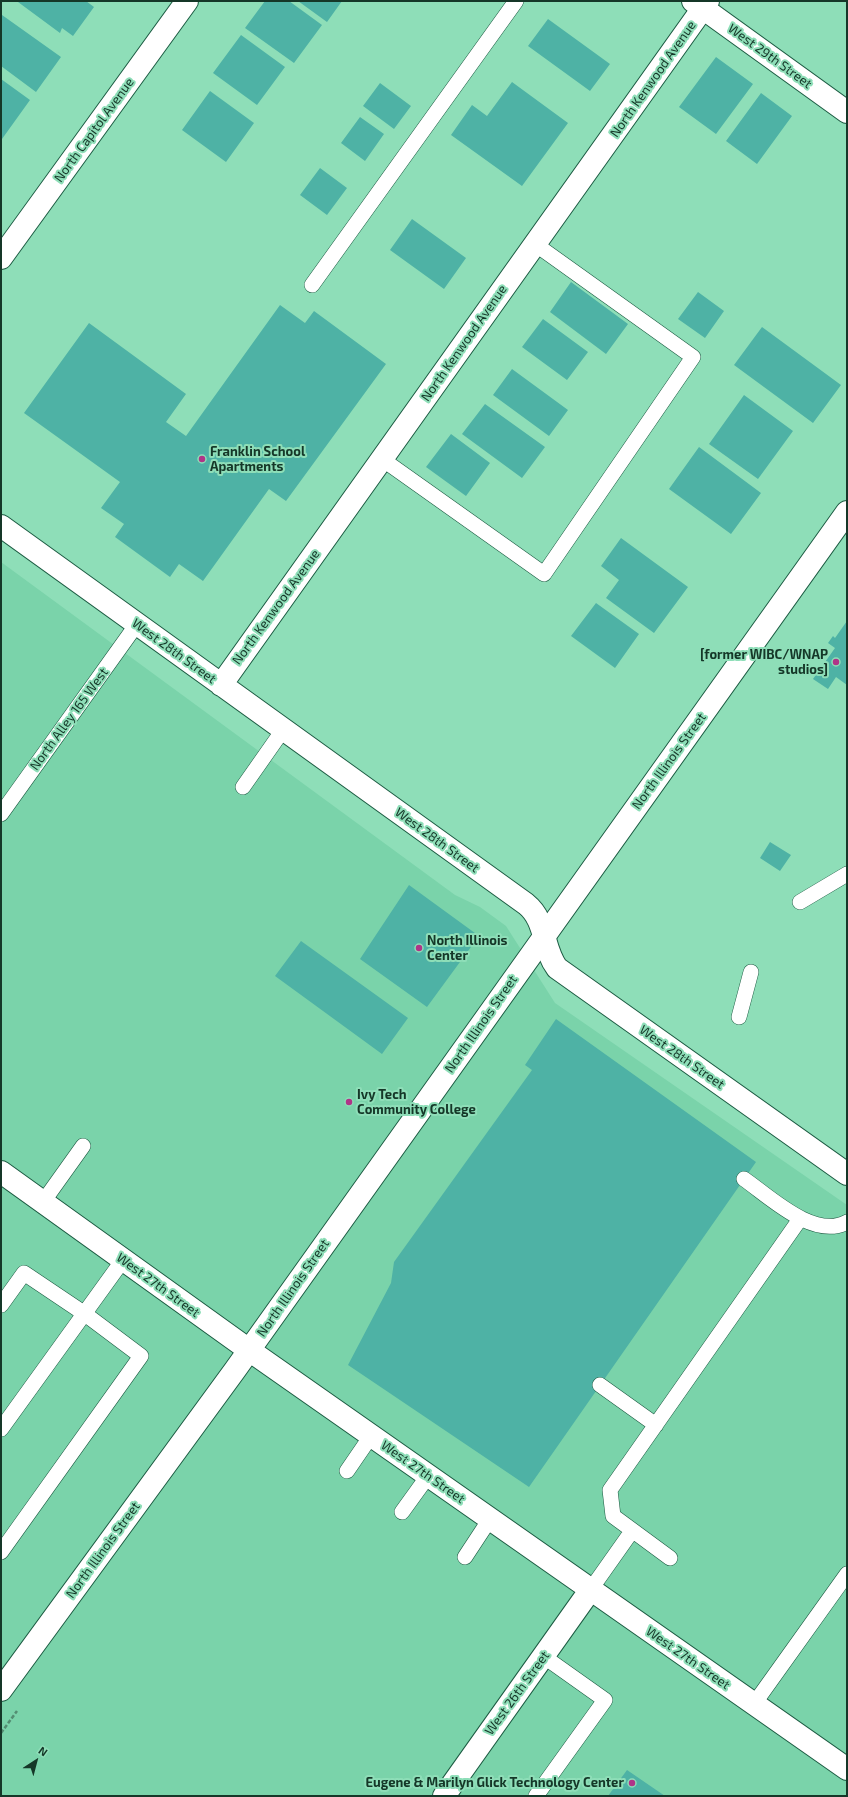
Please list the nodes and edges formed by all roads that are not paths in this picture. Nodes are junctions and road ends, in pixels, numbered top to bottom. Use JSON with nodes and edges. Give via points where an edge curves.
{"nodes":[{"id":1,"x":187,"y":1,"type":"edge"},
{"id":2,"x":516,"y":1,"type":"edge"},
{"id":3,"x":701,"y":4,"type":"edge"},
{"id":4,"x":847,"y":112,"type":"edge"},
{"id":5,"x":535,"y":244,"type":"junction"},
{"id":6,"x":1,"y":258,"type":"edge"},
{"id":7,"x":312,"y":285,"type":"dead end"},
{"id":8,"x":382,"y":459,"type":"junction"},
{"id":9,"x":847,"y":512,"type":"edge"},
{"id":10,"x":1,"y":526,"type":"edge"},
{"id":11,"x":137,"y":624,"type":"junction"},
{"id":12,"x":221,"y":685,"type":"junction"},
{"id":13,"x":283,"y":730,"type":"junction"},
{"id":14,"x":243,"y":787,"type":"dead end"},
{"id":15,"x":1,"y":814,"type":"edge"},
{"id":16,"x":847,"y":874,"type":"edge"},
{"id":17,"x":800,"y":902,"type":"dead end"},
{"id":18,"x":543,"y":937,"type":"junction"},
{"id":19,"x":751,"y":972,"type":"dead end"},
{"id":20,"x":739,"y":1017,"type":"dead end"},
{"id":21,"x":83,"y":1146,"type":"dead end"},
{"id":22,"x":1,"y":1172,"type":"edge"},
{"id":23,"x":847,"y":1174,"type":"edge"},
{"id":24,"x":744,"y":1179,"type":"dead end"},
{"id":25,"x":43,"y":1202,"type":"junction"},
{"id":26,"x":800,"y":1219,"type":"junction"},
{"id":27,"x":847,"y":1223,"type":"edge"},
{"id":28,"x":123,"y":1260,"type":"junction"},
{"id":29,"x":1,"y":1305,"type":"edge"},
{"id":30,"x":85,"y":1314,"type":"junction"},
{"id":31,"x":249,"y":1350,"type":"junction"},
{"id":32,"x":600,"y":1385,"type":"dead end"},
{"id":33,"x":656,"y":1425,"type":"junction"},
{"id":34,"x":1,"y":1430,"type":"edge"},
{"id":35,"x":371,"y":1436,"type":"junction"},
{"id":36,"x":347,"y":1471,"type":"dead end"},
{"id":37,"x":428,"y":1476,"type":"junction"},
{"id":38,"x":402,"y":1512,"type":"dead end"},
{"id":39,"x":490,"y":1519,"type":"junction"},
{"id":40,"x":632,"y":1531,"type":"junction"},
{"id":41,"x":1,"y":1552,"type":"edge"},
{"id":42,"x":465,"y":1556,"type":"dead end"},
{"id":43,"x":670,"y":1558,"type":"dead end"},
{"id":44,"x":847,"y":1574,"type":"edge"},
{"id":45,"x":591,"y":1589,"type":"junction"},
{"id":46,"x":543,"y":1656,"type":"junction"},
{"id":47,"x":1,"y":1690,"type":"edge"},
{"id":48,"x":754,"y":1704,"type":"junction"},
{"id":49,"x":847,"y":1769,"type":"edge"},
{"id":50,"x":444,"y":1796,"type":"edge"},
{"id":51,"x":536,"y":1796,"type":"edge"}],
"edges":[{"from":1,"to":6,"type":"street","name":"North Capitol Avenue"},
{"from":2,"to":7,"type":"lane"},
{"from":3,"to":4,"type":"street","name":"West 29th Street"},
{"from":3,"to":5,"type":"street","name":"North Kenwood Avenue"},
{"from":5,"to":8,"type":"street","name":"North Kenwood Avenue"},
{"from":5,"to":8,"type":"lane","via":[[693,357],[544,574]]},
{"from":8,"to":12,"type":"street","name":"North Kenwood Avenue"},
{"from":9,"to":18,"type":"street","name":"North Illinois Street"},
{"from":10,"to":11,"type":"street","name":"West 28th Street"},
{"from":11,"to":12,"type":"street","name":"West 28th Street"},
{"from":11,"to":15,"type":"lane","name":"North Alley 165 West"},
{"from":12,"to":13,"type":"street","name":"West 28th Street"},
{"from":13,"to":14,"type":"lane"},
{"from":13,"to":18,"type":"street","name":"West 28th Street","via":[[530,907],[539,919]]},
{"from":16,"to":17,"type":"lane"},
{"from":18,"to":23,"type":"street","name":"West 28th Street","via":[[552,962],[557,968]]},
{"from":18,"to":31,"type":"street","name":"North Illinois Street"},
{"from":19,"to":20,"type":"lane"},
{"from":21,"to":25,"type":"lane"},
{"from":22,"to":25,"type":"street","name":"West 27th Street"},
{"from":24,"to":26,"type":"lane"},
{"from":25,"to":28,"type":"street","name":"West 27th Street"},
{"from":26,"to":27,"type":"lane","via":[[825,1227]]},
{"from":26,"to":33,"type":"lane"},
{"from":28,"to":30,"type":"lane"},
{"from":28,"to":31,"type":"street","name":"West 27th Street"},
{"from":29,"to":30,"type":"lane","via":[[24,1273]]},
{"from":30,"to":34,"type":"lane"},
{"from":30,"to":41,"type":"lane","via":[[141,1356]]},
{"from":31,"to":35,"type":"street","name":"West 27th Street"},
{"from":31,"to":47,"type":"street","name":"North Illinois Street"},
{"from":32,"to":33,"type":"lane"},
{"from":33,"to":40,"type":"lane","via":[[610,1490],[613,1516]]},
{"from":35,"to":36,"type":"lane"},
{"from":35,"to":37,"type":"street","name":"West 27th Street"},
{"from":37,"to":38,"type":"lane"},
{"from":37,"to":39,"type":"street","name":"West 27th Street"},
{"from":39,"to":42,"type":"lane"},
{"from":39,"to":45,"type":"street","name":"West 27th Street"},
{"from":40,"to":43,"type":"lane"},
{"from":40,"to":45,"type":"lane"},
{"from":44,"to":48,"type":"lane"},
{"from":45,"to":46,"type":"street","name":"West 26th Street"},
{"from":45,"to":48,"type":"street","name":"West 27th Street"},
{"from":46,"to":50,"type":"street","name":"West 26th Street"},
{"from":46,"to":51,"type":"lane","via":[[605,1700]]},
{"from":48,"to":49,"type":"street","name":"West 27th Street"}]}
